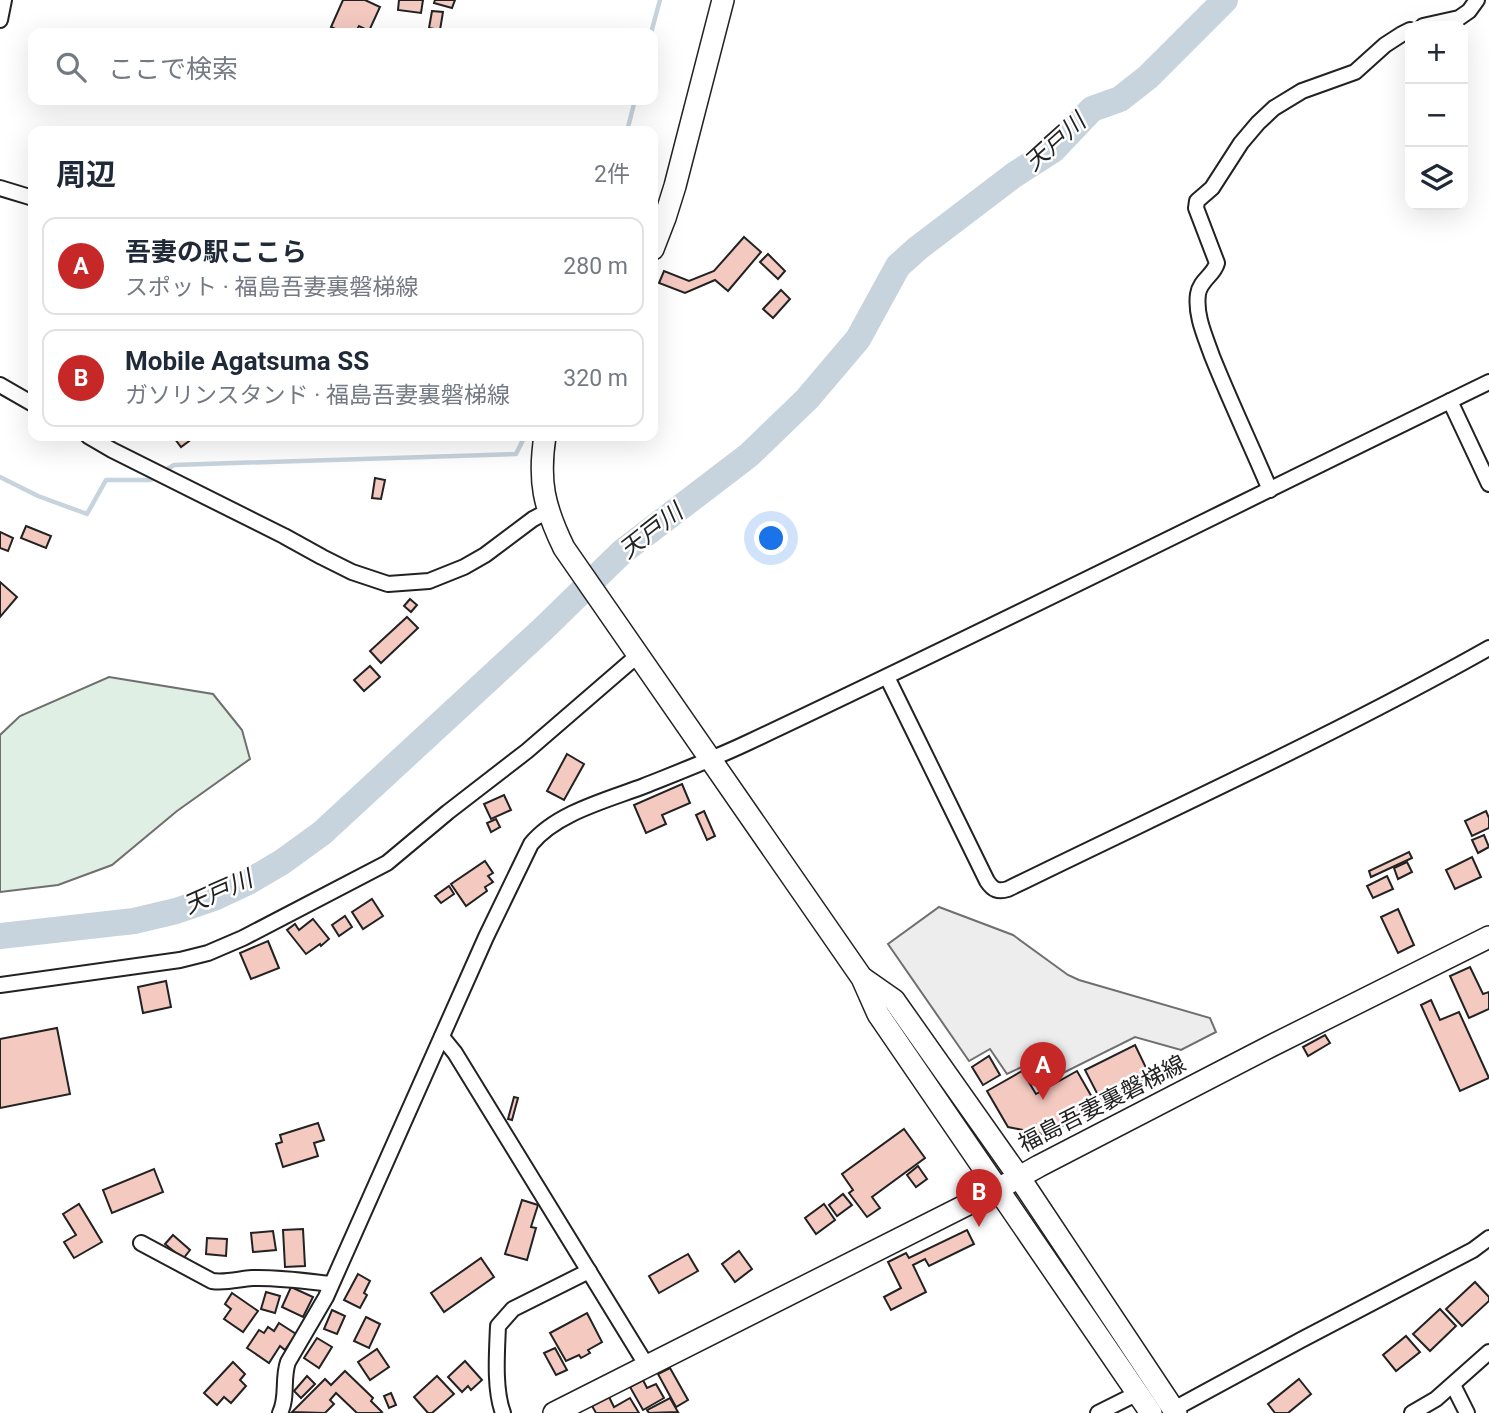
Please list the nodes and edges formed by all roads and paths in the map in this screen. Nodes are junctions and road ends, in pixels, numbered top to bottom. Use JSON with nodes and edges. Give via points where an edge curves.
{"nodes":[{"id":1,"x":4,"y":0,"type":"edge"},
{"id":2,"x":723,"y":0,"type":"edge"},
{"id":3,"x":1477,"y":0,"type":"edge"},
{"id":4,"x":0,"y":20,"type":"edge"},
{"id":5,"x":1446,"y":21,"type":"edge"},
{"id":6,"x":1405,"y":32,"type":"edge"},
{"id":7,"x":0,"y":188,"type":"edge"},
{"id":8,"x":28,"y":196,"type":"edge"},
{"id":9,"x":658,"y":236,"type":"edge"},
{"id":10,"x":1489,"y":382,"type":"edge"},
{"id":11,"x":0,"y":385,"type":"edge"},
{"id":12,"x":28,"y":401,"type":"edge"},
{"id":13,"x":1450,"y":401,"type":"junction"},
{"id":14,"x":97,"y":441,"type":"edge"},
{"id":15,"x":544,"y":441,"type":"edge"},
{"id":16,"x":1489,"y":484,"type":"edge"},
{"id":17,"x":1270,"y":489,"type":"junction"},
{"id":18,"x":548,"y":511,"type":"junction"},
{"id":19,"x":632,"y":649,"type":"junction"},
{"id":20,"x":1489,"y":649,"type":"edge"},
{"id":21,"x":887,"y":677,"type":"junction"},
{"id":22,"x":710,"y":760,"type":"junction"},
{"id":23,"x":1489,"y":937,"type":"edge"},
{"id":24,"x":862,"y":978,"type":"junction"},
{"id":25,"x":0,"y":985,"type":"edge"},
{"id":26,"x":442,"y":1037,"type":"junction"},
{"id":27,"x":1019,"y":1177,"type":"junction"},
{"id":28,"x":999,"y":1189,"type":"junction"},
{"id":29,"x":1489,"y":1238,"type":"edge"},
{"id":30,"x":141,"y":1243,"type":"dead end"},
{"id":31,"x":589,"y":1270,"type":"junction"},
{"id":32,"x":331,"y":1284,"type":"junction"},
{"id":33,"x":1489,"y":1352,"type":"edge"},
{"id":34,"x":647,"y":1366,"type":"junction"},
{"id":35,"x":1453,"y":1385,"type":"junction"},
{"id":36,"x":1138,"y":1394,"type":"junction"},
{"id":37,"x":1175,"y":1411,"type":"edge"},
{"id":38,"x":279,"y":1413,"type":"edge"},
{"id":39,"x":503,"y":1413,"type":"edge"},
{"id":40,"x":554,"y":1413,"type":"edge"},
{"id":41,"x":1098,"y":1413,"type":"edge"},
{"id":42,"x":1152,"y":1413,"type":"edge"},
{"id":43,"x":1412,"y":1413,"type":"edge"},
{"id":44,"x":1467,"y":1413,"type":"edge"}],
"edges":[{"from":1,"to":4,"type":"street"},
{"from":2,"to":9,"type":"main road"},
{"from":3,"to":5,"type":"street","via":[[1459,18]]},
{"from":6,"to":17,"type":"street","via":[[1355,72],[1301,91],[1274,107],[1196,205],[1217,263],[1198,292],[1202,327]]},
{"from":7,"to":8,"type":"street"},
{"from":10,"to":13,"type":"street"},
{"from":11,"to":12,"type":"street"},
{"from":13,"to":16,"type":"street"},
{"from":13,"to":17,"type":"street"},
{"from":14,"to":18,"type":"street","via":[[352,572],[388,584],[429,581],[464,567]]},
{"from":15,"to":18,"type":"main road","via":[[541,462]]},
{"from":17,"to":21,"type":"street"},
{"from":18,"to":19,"type":"main road","via":[[564,548]]},
{"from":19,"to":22,"type":"main road"},
{"from":19,"to":25,"type":"street","via":[[527,751],[387,863],[208,953]]},
{"from":20,"to":21,"type":"street","via":[[1340,728],[999,891],[987,881]]},
{"from":21,"to":22,"type":"street"},
{"from":22,"to":24,"type":"main road"},
{"from":22,"to":26,"type":"street","via":[[587,808],[539,835]]},
{"from":23,"to":27,"type":"main road","name":"福島吾妻裏磐梯線"},
{"from":24,"to":27,"type":"main road","via":[[894,1000]]},
{"from":24,"to":28,"type":"main road","via":[[878,1014]]},
{"from":26,"to":31,"type":"street"},
{"from":26,"to":32,"type":"street"},
{"from":27,"to":28,"type":"main road","name":"福島吾妻裏磐梯線"},
{"from":27,"to":37,"type":"main road"},
{"from":28,"to":34,"type":"main road","name":"福島吾妻裏磐梯線"},
{"from":28,"to":36,"type":"main road"},
{"from":29,"to":37,"type":"street"},
{"from":30,"to":32,"type":"street","via":[[212,1281],[253,1278]]},
{"from":31,"to":34,"type":"street"},
{"from":31,"to":39,"type":"street","via":[[513,1309],[498,1326]]},
{"from":32,"to":38,"type":"street","via":[[288,1362],[284,1405]]},
{"from":33,"to":35,"type":"street"},
{"from":34,"to":40,"type":"main road","name":"福島吾妻裏磐梯線"},
{"from":35,"to":43,"type":"street"},
{"from":35,"to":44,"type":"street"},
{"from":36,"to":41,"type":"street"},
{"from":36,"to":42,"type":"main road"}]}
